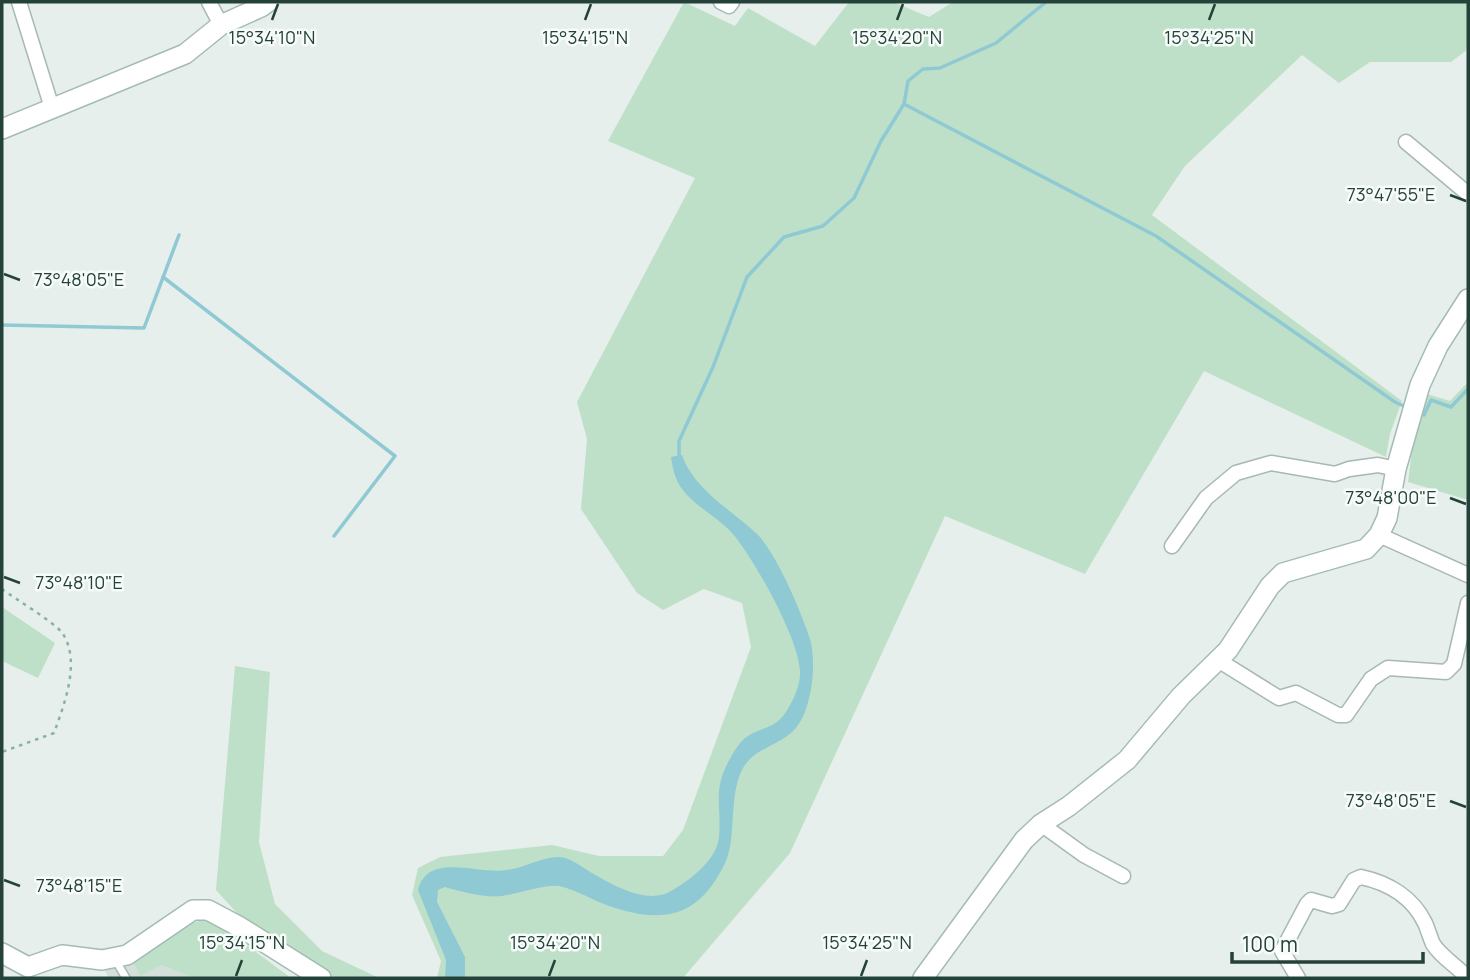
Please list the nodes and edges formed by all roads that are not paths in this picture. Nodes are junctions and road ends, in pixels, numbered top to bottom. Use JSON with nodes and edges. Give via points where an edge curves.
{"nodes":[{"id":1,"x":19,"y":2,"type":"edge"},
{"id":2,"x":209,"y":2,"type":"edge"},
{"id":3,"x":268,"y":2,"type":"edge"},
{"id":4,"x":721,"y":2,"type":"edge"},
{"id":5,"x":732,"y":2,"type":"edge"},
{"id":6,"x":221,"y":25,"type":"junction"},
{"id":7,"x":52,"y":108,"type":"junction"},
{"id":8,"x":2,"y":129,"type":"edge"},
{"id":9,"x":1406,"y":142,"type":"dead end"},
{"id":10,"x":1468,"y":194,"type":"edge"},
{"id":11,"x":1468,"y":299,"type":"edge"},
{"id":12,"x":1397,"y":465,"type":"junction"},
{"id":13,"x":1379,"y":535,"type":"junction"},
{"id":14,"x":1172,"y":546,"type":"dead end"},
{"id":15,"x":1468,"y":575,"type":"edge"},
{"id":16,"x":1468,"y":603,"type":"edge"},
{"id":17,"x":1217,"y":660,"type":"junction"},
{"id":18,"x":1041,"y":824,"type":"junction"},
{"id":19,"x":1123,"y":876,"type":"dead end"},
{"id":20,"x":114,"y":957,"type":"junction"},
{"id":21,"x":6,"y":959,"type":"edge"},
{"id":22,"x":125,"y":978,"type":"edge"},
{"id":23,"x":321,"y":978,"type":"edge"},
{"id":24,"x":923,"y":978,"type":"edge"},
{"id":25,"x":1297,"y":978,"type":"edge"},
{"id":26,"x":1468,"y":978,"type":"edge"}],
"edges":[{"from":1,"to":7,"type":"street"},
{"from":2,"to":6,"type":"street"},
{"from":3,"to":6,"type":"street"},
{"from":4,"to":5,"type":"street","via":[[729,6]]},
{"from":6,"to":7,"type":"street","via":[[185,54]]},
{"from":7,"to":8,"type":"street"},
{"from":9,"to":10,"type":"street"},
{"from":11,"to":12,"type":"street","via":[[1420,385]]},
{"from":12,"to":13,"type":"street","via":[[1387,518]]},
{"from":12,"to":14,"type":"street","via":[[1349,468],[1335,474],[1271,463],[1236,472],[1206,498]]},
{"from":13,"to":15,"type":"street"},
{"from":13,"to":17,"type":"street","via":[[1366,550],[1283,573]]},
{"from":16,"to":17,"type":"street","via":[[1454,664],[1447,672],[1388,668],[1371,679],[1346,715],[1296,693],[1279,698]]},
{"from":17,"to":18,"type":"street","via":[[1127,760]]},
{"from":18,"to":19,"type":"street","via":[[1083,855]]},
{"from":18,"to":24,"type":"street","via":[[1024,840]]},
{"from":20,"to":21,"type":"street","via":[[62,956],[28,967]]},
{"from":20,"to":22,"type":"lane"},
{"from":20,"to":23,"type":"street","via":[[127,955],[193,910],[208,910]]},
{"from":25,"to":26,"type":"street","via":[[1282,951],[1307,904],[1311,900],[1339,904],[1354,880],[1361,877],[1413,902],[1441,955]]}]}
